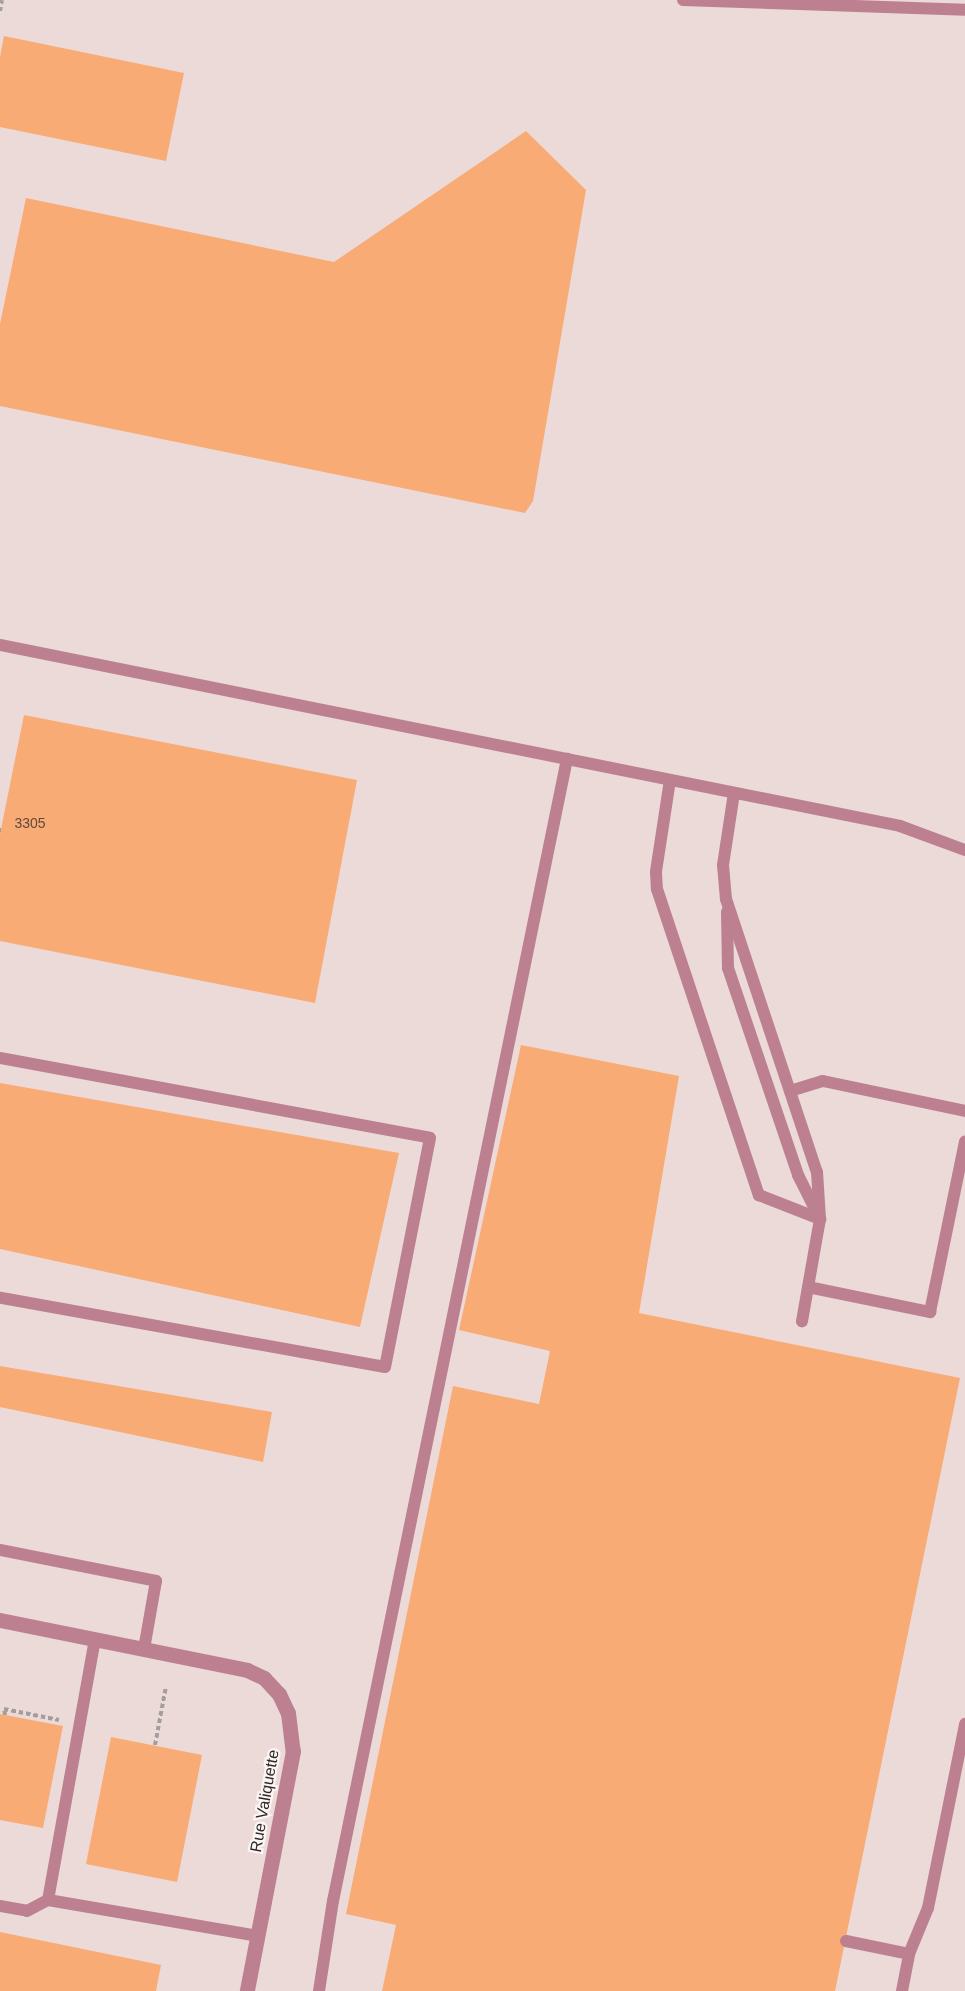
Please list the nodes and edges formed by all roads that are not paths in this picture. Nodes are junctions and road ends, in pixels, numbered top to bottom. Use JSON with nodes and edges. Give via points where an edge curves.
{"nodes":[{"id":1,"x":682,"y":0,"type":"edge"},
{"id":2,"x":965,"y":10,"type":"edge"},
{"id":3,"x":0,"y":645,"type":"edge"},
{"id":4,"x":567,"y":759,"type":"junction"},
{"id":5,"x":670,"y":780,"type":"junction"},
{"id":6,"x":734,"y":793,"type":"junction"},
{"id":7,"x":965,"y":850,"type":"edge"},
{"id":8,"x":726,"y":899,"type":"junction"},
{"id":9,"x":0,"y":1058,"type":"edge"},
{"id":10,"x":790,"y":1091,"type":"junction"},
{"id":11,"x":965,"y":1111,"type":"edge"},
{"id":12,"x":965,"y":1142,"type":"edge"},
{"id":13,"x":820,"y":1219,"type":"junction"},
{"id":14,"x":808,"y":1287,"type":"junction"},
{"id":15,"x":0,"y":1298,"type":"edge"},
{"id":16,"x":802,"y":1321,"type":"dead end"},
{"id":17,"x":0,"y":1550,"type":"edge"},
{"id":18,"x":0,"y":1620,"type":"edge"},
{"id":19,"x":95,"y":1639,"type":"junction"},
{"id":20,"x":144,"y":1649,"type":"junction"},
{"id":21,"x":965,"y":1724,"type":"edge"},
{"id":22,"x":48,"y":1900,"type":"junction"},
{"id":23,"x":0,"y":1906,"type":"edge"},
{"id":24,"x":258,"y":1936,"type":"junction"},
{"id":25,"x":846,"y":1941,"type":"dead end"},
{"id":26,"x":909,"y":1954,"type":"junction"},
{"id":27,"x":247,"y":1991,"type":"edge"},
{"id":28,"x":320,"y":1991,"type":"edge"},
{"id":29,"x":902,"y":1991,"type":"edge"}],
"edges":[{"from":1,"to":2,"type":"lane"},
{"from":3,"to":4,"type":"lane"},
{"from":4,"to":5,"type":"lane"},
{"from":4,"to":28,"type":"lane","via":[[333,1901]]},
{"from":5,"to":6,"type":"lane"},
{"from":5,"to":13,"type":"lane","via":[[656,872],[657,890],[759,1195]]},
{"from":6,"to":7,"type":"lane","via":[[900,826]]},
{"from":6,"to":8,"type":"lane","via":[[723,865]]},
{"from":8,"to":10,"type":"lane"},
{"from":8,"to":13,"type":"lane","via":[[728,968],[798,1175]]},
{"from":9,"to":15,"type":"lane","via":[[430,1138],[385,1367]]},
{"from":10,"to":11,"type":"lane","via":[[824,1081]]},
{"from":10,"to":13,"type":"lane","via":[[818,1172]]},
{"from":12,"to":14,"type":"lane","via":[[930,1312]]},
{"from":13,"to":14,"type":"lane"},
{"from":14,"to":16,"type":"lane"},
{"from":17,"to":20,"type":"lane","via":[[156,1581]]},
{"from":18,"to":19,"type":"street","name":"Rue Valiquette"},
{"from":19,"to":20,"type":"street","name":"Rue Valiquette"},
{"from":19,"to":22,"type":"lane"},
{"from":20,"to":24,"type":"street","name":"Rue Valiquette","via":[[247,1670],[264,1678],[279,1694],[288,1713],[293,1751]]},
{"from":21,"to":26,"type":"lane","via":[[928,1908]]},
{"from":22,"to":23,"type":"lane","via":[[27,1911]]},
{"from":22,"to":24,"type":"lane"},
{"from":24,"to":27,"type":"street","name":"Rue Valiquette"},
{"from":25,"to":26,"type":"lane"},
{"from":26,"to":29,"type":"lane"}]}
